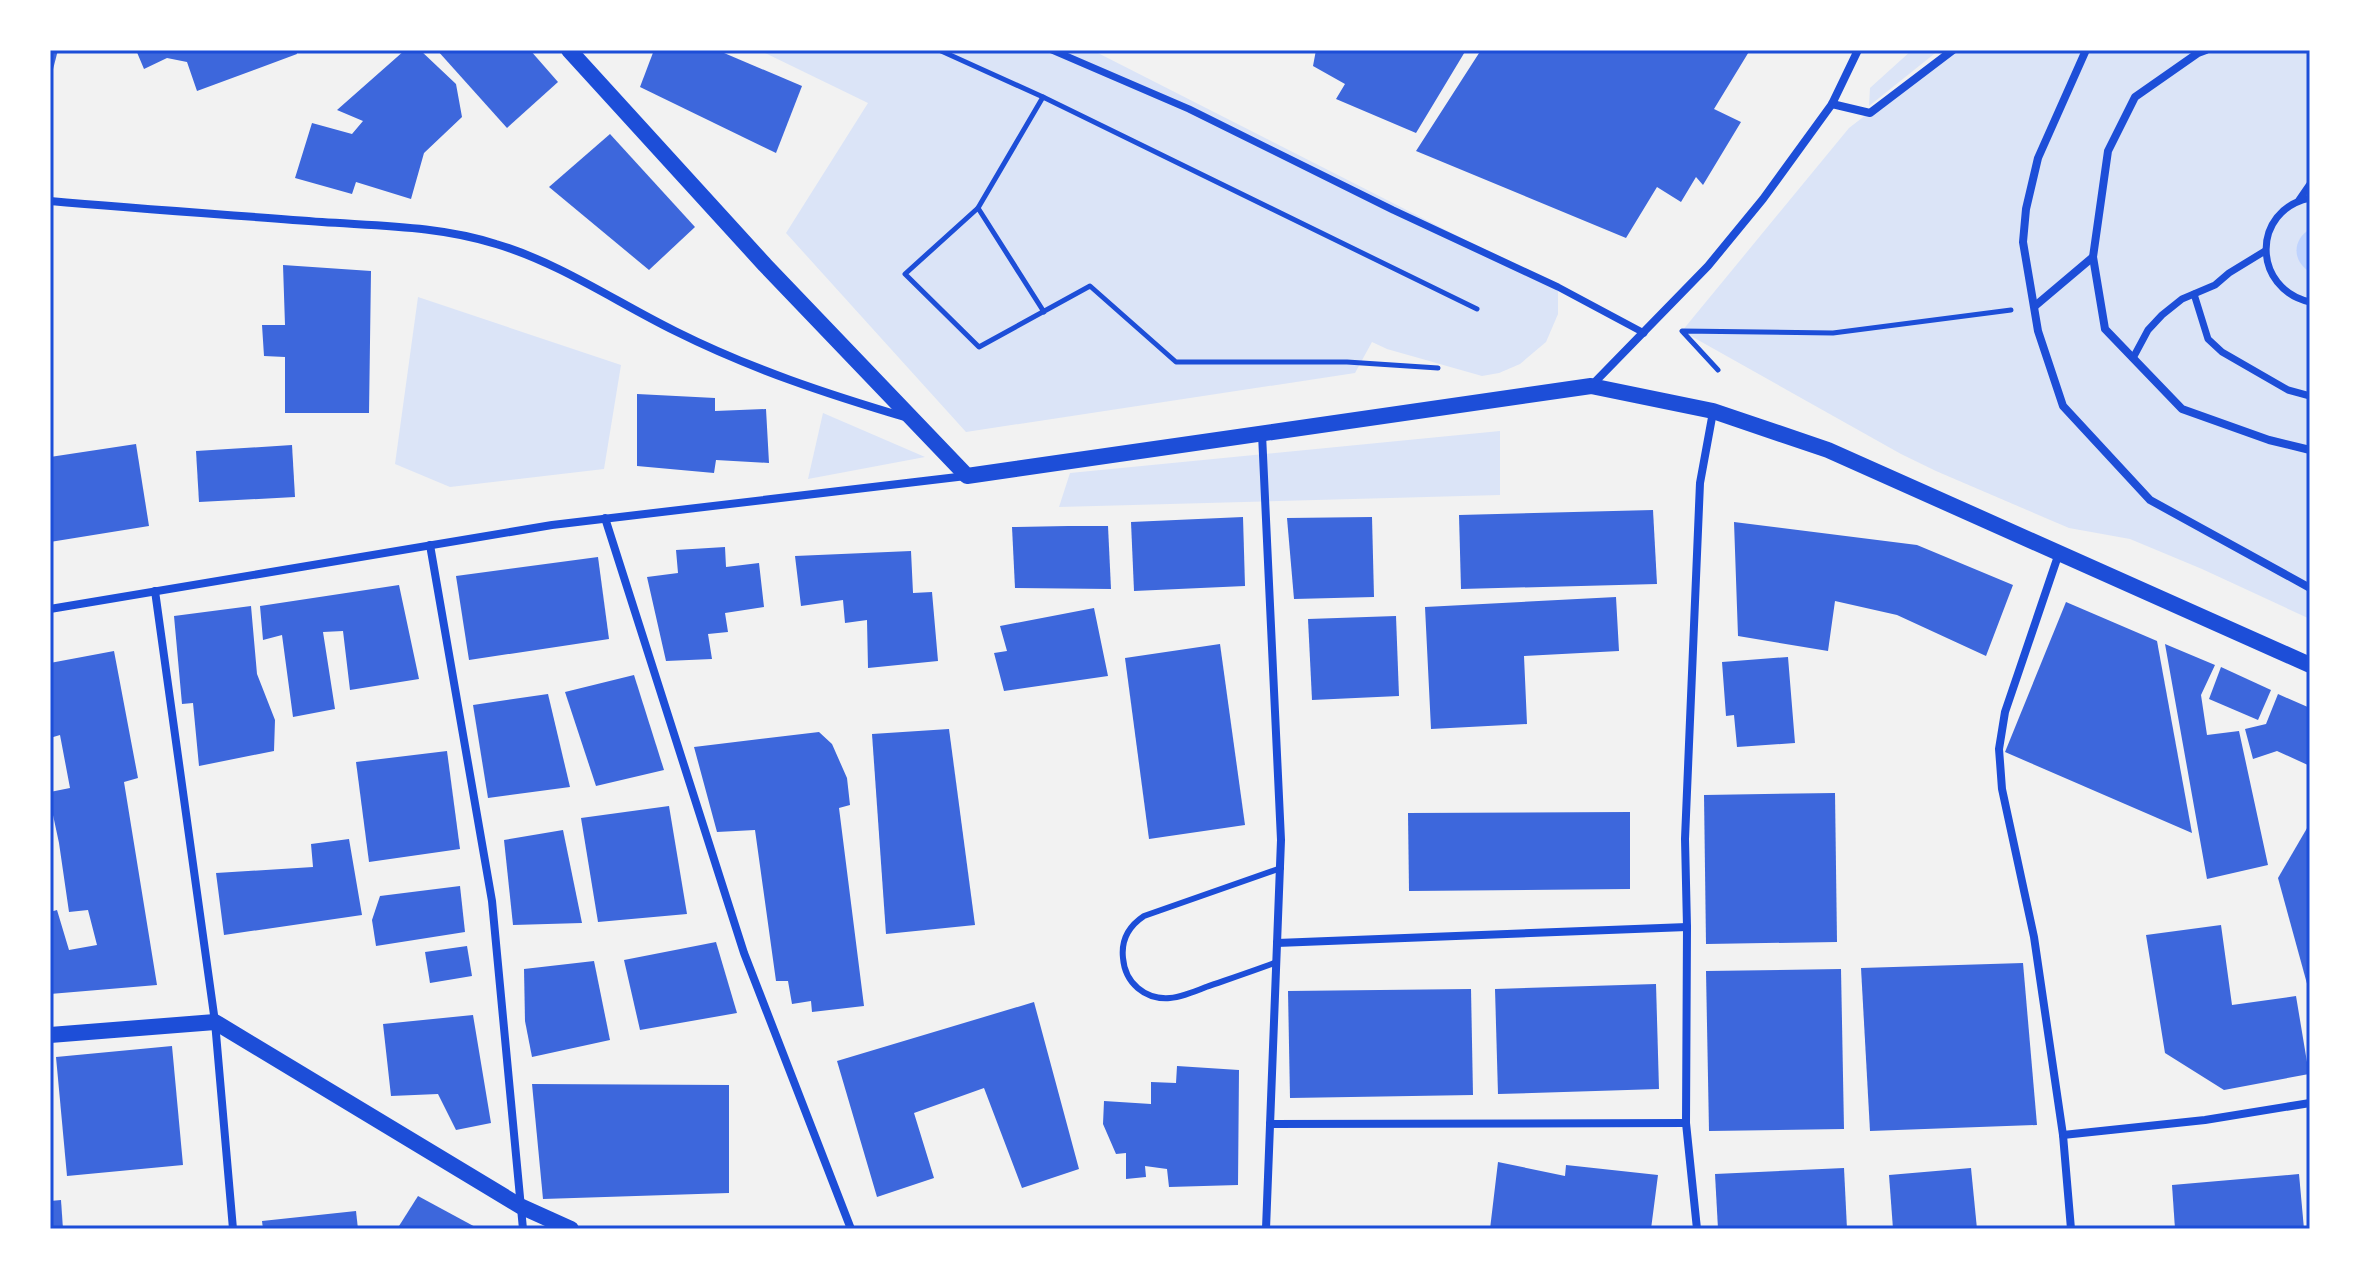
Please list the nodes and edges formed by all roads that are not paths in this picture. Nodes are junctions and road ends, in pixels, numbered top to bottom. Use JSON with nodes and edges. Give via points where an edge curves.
{"nodes":[{"id":1,"x":569,"y":50,"type":"edge"},
{"id":2,"x":1052,"y":50,"type":"edge"},
{"id":3,"x":1858,"y":50,"type":"edge"},
{"id":4,"x":1953,"y":50,"type":"edge"},
{"id":5,"x":2086,"y":50,"type":"edge"},
{"id":6,"x":2206,"y":50,"type":"edge"},
{"id":7,"x":1832,"y":104,"type":"junction"},
{"id":8,"x":2310,"y":184,"type":"edge"},
{"id":9,"x":2310,"y":198,"type":"edge"},
{"id":10,"x":2299,"y":200,"type":"junction"},
{"id":11,"x":50,"y":201,"type":"edge"},
{"id":12,"x":2265,"y":251,"type":"junction"},
{"id":13,"x":2093,"y":257,"type":"junction"},
{"id":14,"x":2194,"y":294,"type":"junction"},
{"id":15,"x":2310,"y":302,"type":"edge"},
{"id":16,"x":2035,"y":306,"type":"junction"},
{"id":17,"x":1644,"y":333,"type":"junction"},
{"id":18,"x":2133,"y":358,"type":"junction"},
{"id":19,"x":1591,"y":386,"type":"junction"},
{"id":20,"x":2310,"y":396,"type":"edge"},
{"id":21,"x":1713,"y":411,"type":"junction"},
{"id":22,"x":912,"y":420,"type":"junction"},
{"id":23,"x":1262,"y":433,"type":"junction"},
{"id":24,"x":2310,"y":450,"type":"edge"},
{"id":25,"x":967,"y":476,"type":"junction"},
{"id":26,"x":605,"y":518,"type":"junction"},
{"id":27,"x":430,"y":545,"type":"junction"},
{"id":28,"x":2059,"y":552,"type":"junction"},
{"id":29,"x":2310,"y":588,"type":"edge"},
{"id":30,"x":155,"y":591,"type":"junction"},
{"id":31,"x":50,"y":609,"type":"edge"},
{"id":32,"x":2310,"y":665,"type":"edge"},
{"id":33,"x":1281,"y":868,"type":"junction"},
{"id":34,"x":1687,"y":927,"type":"junction"},
{"id":35,"x":1277,"y":943,"type":"junction"},
{"id":36,"x":1277,"y":962,"type":"junction"},
{"id":37,"x":215,"y":1022,"type":"junction"},
{"id":38,"x":50,"y":1035,"type":"edge"},
{"id":39,"x":2310,"y":1103,"type":"edge"},
{"id":40,"x":1686,"y":1123,"type":"junction"},
{"id":41,"x":1270,"y":1124,"type":"junction"},
{"id":42,"x":2063,"y":1135,"type":"junction"},
{"id":43,"x":520,"y":1206,"type":"junction"},
{"id":44,"x":233,"y":1229,"type":"edge"},
{"id":45,"x":523,"y":1229,"type":"edge"},
{"id":46,"x":571,"y":1229,"type":"edge"},
{"id":47,"x":851,"y":1229,"type":"edge"},
{"id":48,"x":1266,"y":1229,"type":"edge"},
{"id":49,"x":1697,"y":1229,"type":"edge"},
{"id":50,"x":2071,"y":1229,"type":"edge"}],
"edges":[{"from":1,"to":22,"type":"main road"},
{"from":2,"to":17,"type":"street","via":[[1189,109]]},
{"from":3,"to":7,"type":"street"},
{"from":4,"to":7,"type":"street","via":[[1870,113]]},
{"from":5,"to":16,"type":"street","via":[[2038,158],[2026,209],[2023,242]]},
{"from":6,"to":13,"type":"street","via":[[2135,97],[2108,151]]},
{"from":7,"to":17,"type":"street","via":[[1708,266]]},
{"from":8,"to":10,"type":"street"},
{"from":9,"to":10,"type":"street"},
{"from":10,"to":12,"type":"street","via":[[2274,220]]},
{"from":11,"to":22,"type":"street","via":[[439,231],[499,244],[752,367]]},
{"from":12,"to":14,"type":"street"},
{"from":12,"to":15,"type":"street","via":[[2277,283]]},
{"from":13,"to":16,"type":"street"},
{"from":13,"to":18,"type":"street","via":[[2105,329]]},
{"from":14,"to":18,"type":"street","via":[[2148,330]]},
{"from":14,"to":20,"type":"street","via":[[2208,339],[2222,352],[2288,390]]},
{"from":16,"to":29,"type":"street","via":[[2063,406],[2150,500]]},
{"from":17,"to":19,"type":"street"},
{"from":18,"to":24,"type":"street","via":[[2182,409]]},
{"from":19,"to":21,"type":"main road"},
{"from":19,"to":23,"type":"main road"},
{"from":21,"to":28,"type":"main road","via":[[1828,450]]},
{"from":21,"to":34,"type":"street","via":[[1700,483],[1685,839]]},
{"from":22,"to":25,"type":"main road"},
{"from":23,"to":25,"type":"main road"},
{"from":23,"to":33,"type":"street"},
{"from":25,"to":26,"type":"street"},
{"from":26,"to":27,"type":"street"},
{"from":26,"to":47,"type":"street","via":[[744,953]]},
{"from":27,"to":30,"type":"street"},
{"from":27,"to":43,"type":"street","via":[[492,901]]},
{"from":28,"to":32,"type":"main road"},
{"from":28,"to":42,"type":"street","via":[[2005,712],[1999,749]]},
{"from":30,"to":31,"type":"street"},
{"from":30,"to":37,"type":"street"},
{"from":33,"to":35,"type":"street"},
{"from":33,"to":36,"type":"lane","via":[[1144,916],[1129,929],[1122,954],[1130,980],[1148,996],[1159,998],[1181,996]]},
{"from":34,"to":35,"type":"street"},
{"from":34,"to":40,"type":"street"},
{"from":35,"to":36,"type":"street"},
{"from":36,"to":41,"type":"street"},
{"from":37,"to":38,"type":"main road"},
{"from":37,"to":43,"type":"main road"},
{"from":37,"to":44,"type":"street"},
{"from":39,"to":42,"type":"street"},
{"from":40,"to":41,"type":"street"},
{"from":40,"to":49,"type":"street"},
{"from":41,"to":48,"type":"street"},
{"from":42,"to":50,"type":"street"},
{"from":43,"to":45,"type":"street"},
{"from":43,"to":46,"type":"main road"}]}
